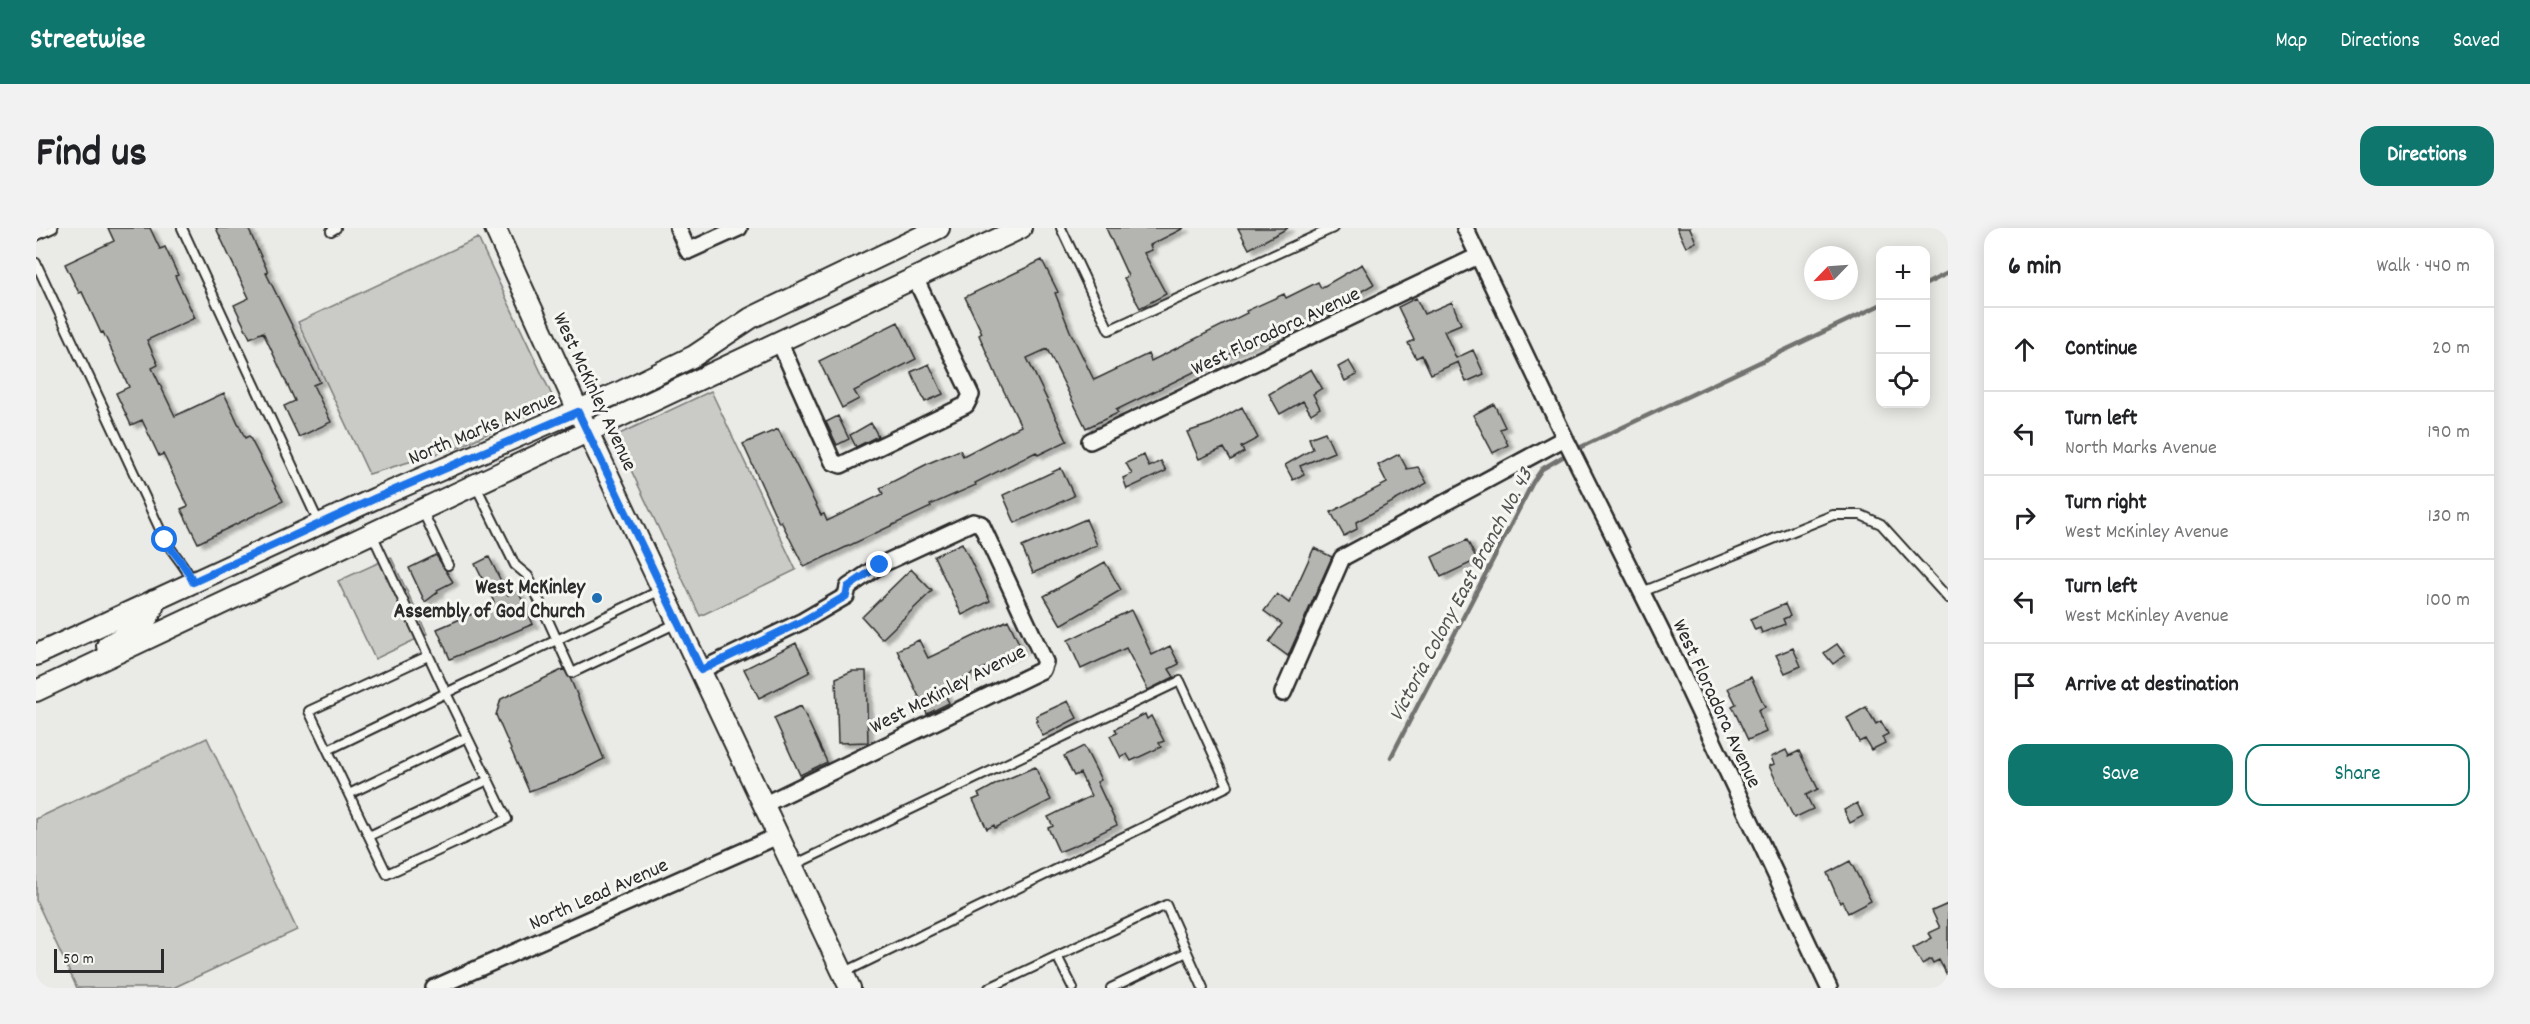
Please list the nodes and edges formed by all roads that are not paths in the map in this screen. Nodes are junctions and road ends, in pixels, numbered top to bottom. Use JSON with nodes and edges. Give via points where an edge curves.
{"nodes":[{"id":1,"x":53,"y":228,"type":"edge"},
{"id":2,"x":182,"y":228,"type":"edge"},
{"id":3,"x":495,"y":228,"type":"edge"},
{"id":4,"x":678,"y":228,"type":"edge"},
{"id":5,"x":740,"y":228,"type":"edge"},
{"id":6,"x":939,"y":228,"type":"edge"},
{"id":7,"x":1022,"y":228,"type":"edge"},
{"id":8,"x":1061,"y":228,"type":"edge"},
{"id":9,"x":1333,"y":228,"type":"edge"},
{"id":10,"x":1465,"y":228,"type":"edge"},
{"id":11,"x":36,"y":236,"type":"edge"},
{"id":12,"x":1478,"y":256,"type":"junction"},
{"id":13,"x":36,"y":263,"type":"edge"},
{"id":14,"x":915,"y":278,"type":"junction"},
{"id":15,"x":779,"y":341,"type":"junction"},
{"id":16,"x":578,"y":412,"type":"junction"},
{"id":17,"x":587,"y":430,"type":"junction"},
{"id":18,"x":1565,"y":438,"type":"junction"},
{"id":19,"x":1090,"y":441,"type":"dead end"},
{"id":20,"x":474,"y":483,"type":"junction"},
{"id":21,"x":422,"y":508,"type":"junction"},
{"id":22,"x":319,"y":524,"type":"junction"},
{"id":23,"x":371,"y":532,"type":"junction"},
{"id":24,"x":448,"y":565,"type":"dead end"},
{"id":25,"x":193,"y":582,"type":"junction"},
{"id":26,"x":663,"y":590,"type":"junction"},
{"id":27,"x":1642,"y":592,"type":"junction"},
{"id":28,"x":1948,"y":598,"type":"edge"},
{"id":29,"x":154,"y":600,"type":"junction"},
{"id":30,"x":678,"y":623,"type":"junction"},
{"id":31,"x":556,"y":641,"type":"junction"},
{"id":32,"x":39,"y":651,"type":"edge"},
{"id":33,"x":428,"y":656,"type":"junction"},
{"id":34,"x":701,"y":670,"type":"junction"},
{"id":35,"x":37,"y":690,"type":"edge"},
{"id":36,"x":446,"y":693,"type":"junction"},
{"id":37,"x":1283,"y":693,"type":"dead end"},
{"id":38,"x":467,"y":737,"type":"junction"},
{"id":39,"x":328,"y":750,"type":"junction"},
{"id":40,"x":488,"y":780,"type":"junction"},
{"id":41,"x":349,"y":794,"type":"junction"},
{"id":42,"x":765,"y":804,"type":"junction"},
{"id":43,"x":369,"y":836,"type":"junction"},
{"id":44,"x":780,"y":836,"type":"junction"},
{"id":45,"x":794,"y":865,"type":"junction"},
{"id":46,"x":1187,"y":952,"type":"junction"},
{"id":47,"x":1057,"y":956,"type":"junction"},
{"id":48,"x":847,"y":981,"type":"edge"},
{"id":49,"x":434,"y":988,"type":"edge"},
{"id":50,"x":989,"y":988,"type":"edge"},
{"id":51,"x":1073,"y":988,"type":"edge"},
{"id":52,"x":1111,"y":988,"type":"edge"},
{"id":53,"x":1203,"y":988,"type":"edge"},
{"id":54,"x":1829,"y":988,"type":"edge"}],
"edges":[{"from":1,"to":11,"type":"lane"},
{"from":2,"to":22,"type":"lane"},
{"from":3,"to":16,"type":"main road","name":"West McKinley Avenue"},
{"from":4,"to":5,"type":"street","via":[[688,251]]},
{"from":6,"to":16,"type":"main road","name":"North Marks Avenue","via":[[751,318],[679,364]]},
{"from":7,"to":14,"type":"main road"},
{"from":8,"to":9,"type":"lane","via":[[1109,330]]},
{"from":10,"to":12,"type":"street","name":"West Floradora Avenue"},
{"from":12,"to":18,"type":"street","name":"West Floradora Avenue"},
{"from":12,"to":19,"type":"street","name":"West Floradora Avenue"},
{"from":13,"to":25,"type":"lane","via":[[165,540],[185,564]]},
{"from":14,"to":15,"type":"main road"},
{"from":14,"to":15,"type":"street","via":[[971,396],[966,405],[841,465],[833,462]]},
{"from":15,"to":17,"type":"main road"},
{"from":16,"to":17,"type":"main road","name":"West McKinley Avenue"},
{"from":16,"to":22,"type":"main road","name":"North Marks Avenue"},
{"from":17,"to":20,"type":"main road"},
{"from":17,"to":26,"type":"main road","name":"West McKinley Avenue"},
{"from":18,"to":27,"type":"street","name":"West Floradora Avenue"},
{"from":18,"to":37,"type":"street","via":[[1342,558]]},
{"from":20,"to":21,"type":"main road"},
{"from":20,"to":31,"type":"lane","via":[[515,564],[528,576]]},
{"from":21,"to":23,"type":"main road"},
{"from":21,"to":24,"type":"lane"},
{"from":22,"to":25,"type":"main road","name":"North Marks Avenue"},
{"from":23,"to":33,"type":"lane"},
{"from":23,"to":35,"type":"main road"},
{"from":25,"to":29,"type":"main road","name":"North Marks Avenue"},
{"from":26,"to":30,"type":"main road","name":"West McKinley Avenue"},
{"from":26,"to":31,"type":"lane"},
{"from":27,"to":28,"type":"lane","via":[[1833,515],[1861,515],[1881,524]]},
{"from":27,"to":54,"type":"street","name":"West Floradora Avenue"},
{"from":29,"to":32,"type":"main road","name":"North Marks Avenue"},
{"from":29,"to":35,"type":"main road","via":[[151,614],[138,626]]},
{"from":30,"to":31,"type":"lane","via":[[572,673]]},
{"from":30,"to":34,"type":"main road","name":"West McKinley Avenue"},
{"from":31,"to":36,"type":"lane"},
{"from":33,"to":36,"type":"lane"},
{"from":33,"to":39,"type":"lane","via":[[309,711]]},
{"from":34,"to":42,"type":"main road","name":"West McKinley Avenue"},
{"from":34,"to":42,"type":"street","name":"West McKinley Avenue","via":[[829,606],[880,565],[973,522],[981,524],[1045,662],[1042,670]]},
{"from":36,"to":38,"type":"lane"},
{"from":36,"to":39,"type":"lane"},
{"from":38,"to":40,"type":"lane"},
{"from":38,"to":41,"type":"lane"},
{"from":39,"to":41,"type":"lane"},
{"from":40,"to":43,"type":"lane"},
{"from":40,"to":43,"type":"lane","via":[[507,819],[387,874]]},
{"from":41,"to":43,"type":"lane"},
{"from":42,"to":44,"type":"main road","name":"West McKinley Avenue"},
{"from":44,"to":45,"type":"main road","name":"West McKinley Avenue"},
{"from":44,"to":49,"type":"street","name":"North Lead Avenue"},
{"from":45,"to":48,"type":"main road","name":"West McKinley Avenue"},
{"from":45,"to":48,"type":"lane","via":[[1180,681],[1228,786]]},
{"from":46,"to":47,"type":"lane","via":[[1166,905]]},
{"from":46,"to":52,"type":"lane"},
{"from":46,"to":53,"type":"lane"},
{"from":47,"to":50,"type":"lane"},
{"from":47,"to":51,"type":"lane"}]}
